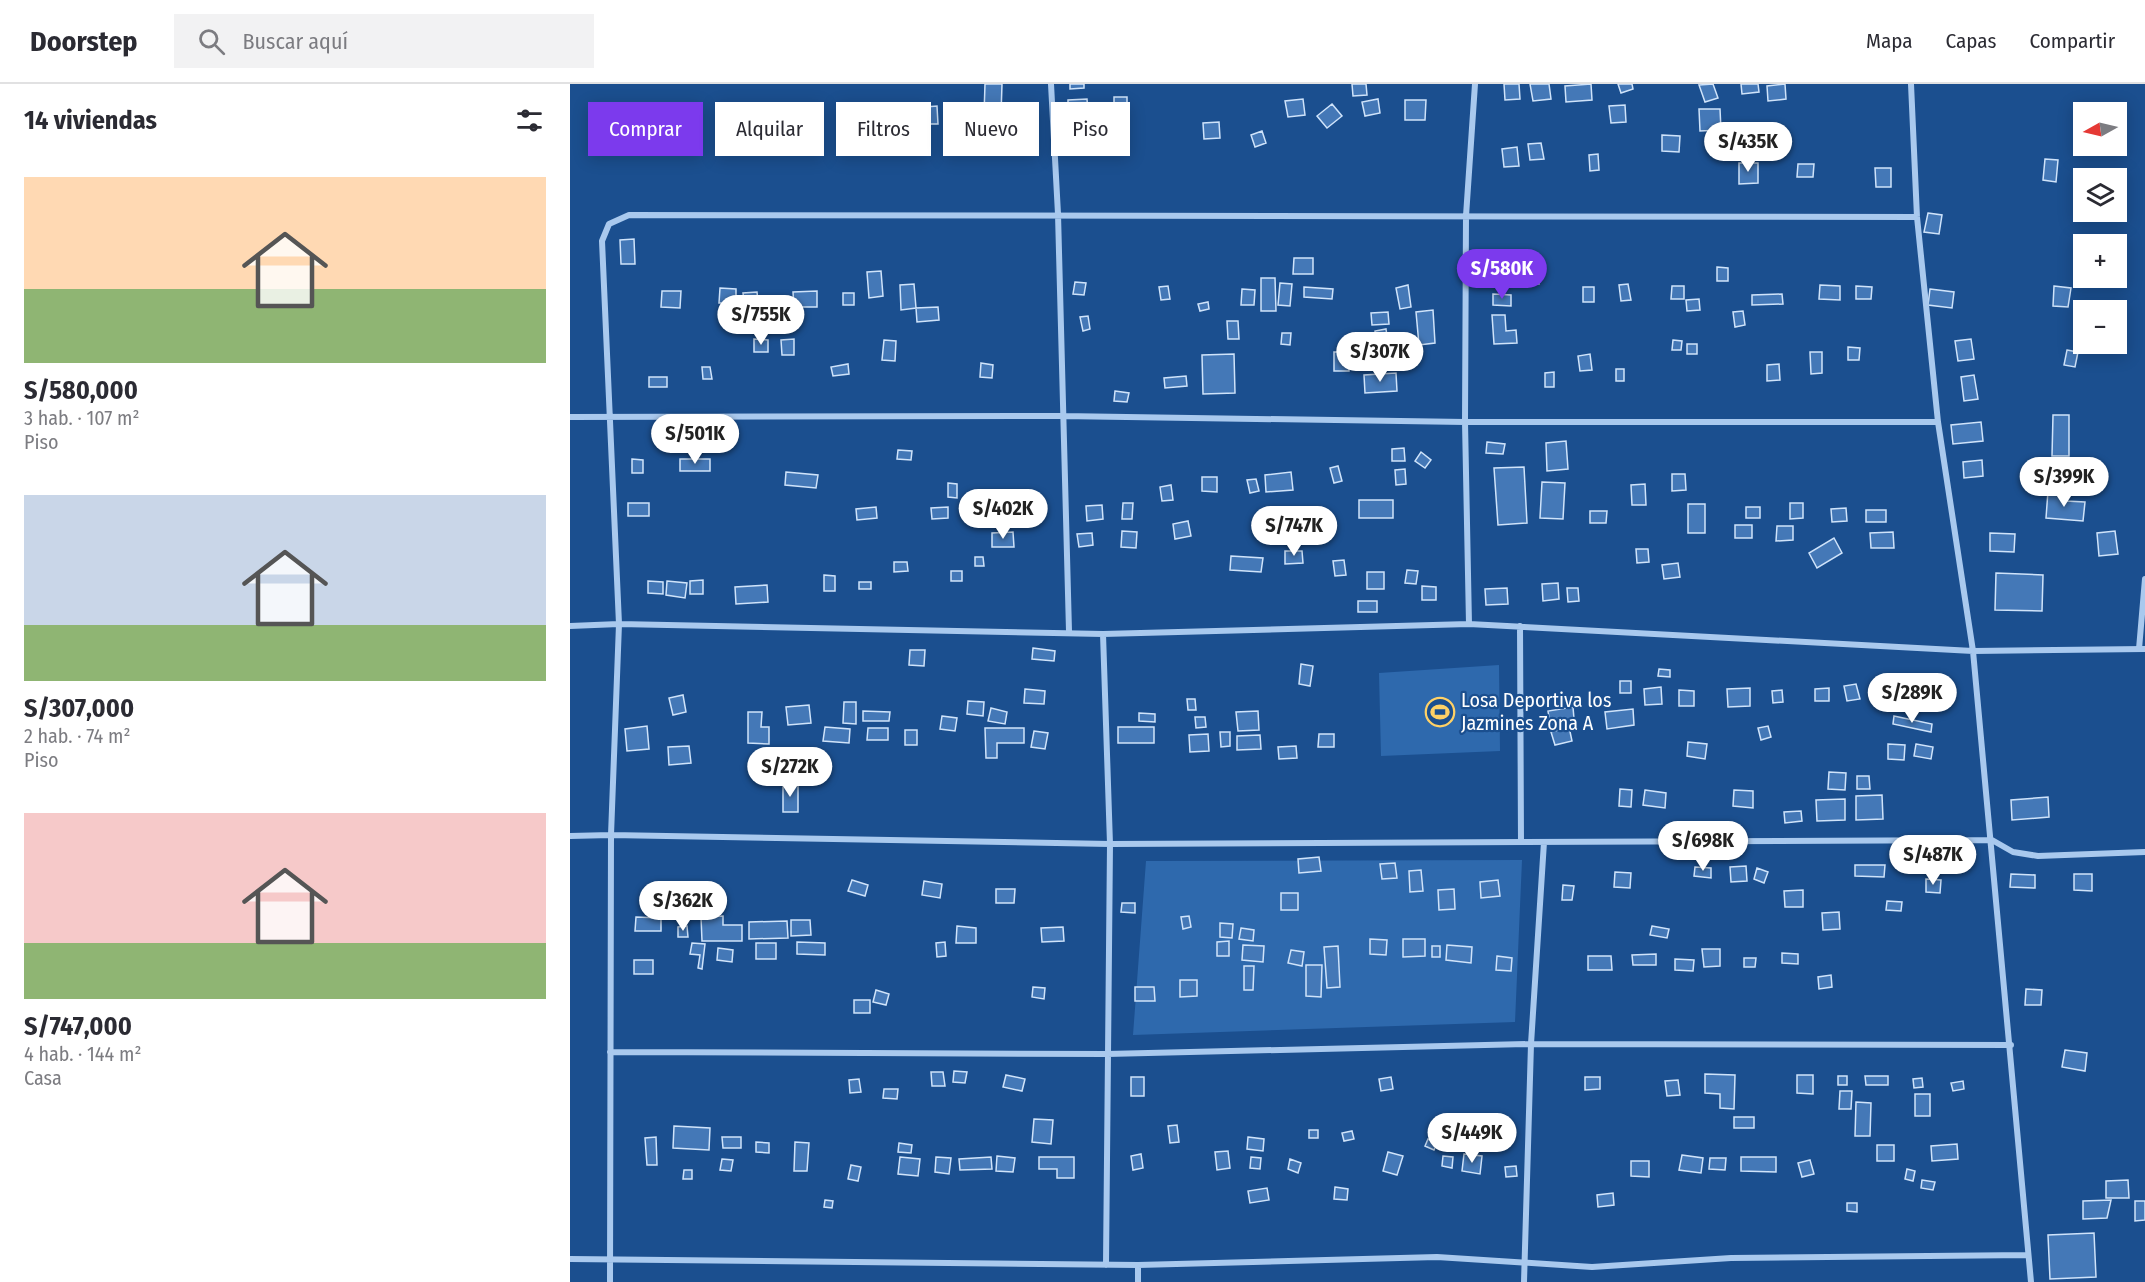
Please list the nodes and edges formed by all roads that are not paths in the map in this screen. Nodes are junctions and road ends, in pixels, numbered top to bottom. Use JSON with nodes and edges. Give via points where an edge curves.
{"nodes":[{"id":1,"x":1051,"y":84,"type":"edge"},
{"id":2,"x":1475,"y":84,"type":"edge"},
{"id":3,"x":1911,"y":84,"type":"edge"},
{"id":4,"x":1058,"y":214,"type":"junction"},
{"id":5,"x":1466,"y":216,"type":"junction"},
{"id":6,"x":1917,"y":217,"type":"junction"},
{"id":7,"x":608,"y":416,"type":"junction"},
{"id":8,"x":1062,"y":416,"type":"junction"},
{"id":9,"x":570,"y":417,"type":"edge"},
{"id":10,"x":1465,"y":422,"type":"junction"},
{"id":11,"x":1938,"y":422,"type":"junction"},
{"id":12,"x":2145,"y":579,"type":"edge"},
{"id":13,"x":619,"y":624,"type":"junction"},
{"id":14,"x":1469,"y":624,"type":"junction"},
{"id":15,"x":570,"y":626,"type":"edge"},
{"id":16,"x":1520,"y":626,"type":"junction"},
{"id":17,"x":1069,"y":631,"type":"junction"},
{"id":18,"x":1103,"y":634,"type":"junction"},
{"id":19,"x":2142,"y":649,"type":"edge"},
{"id":20,"x":1973,"y":651,"type":"junction"},
{"id":21,"x":611,"y":835,"type":"junction"},
{"id":22,"x":570,"y":836,"type":"edge"},
{"id":23,"x":1992,"y":840,"type":"junction"},
{"id":24,"x":1521,"y":842,"type":"junction"},
{"id":25,"x":1544,"y":842,"type":"junction"},
{"id":26,"x":1110,"y":844,"type":"junction"},
{"id":27,"x":2145,"y":852,"type":"edge"},
{"id":28,"x":1531,"y":1044,"type":"junction"},
{"id":29,"x":2011,"y":1044,"type":"junction"},
{"id":30,"x":610,"y":1052,"type":"junction"},
{"id":31,"x":1107,"y":1054,"type":"junction"},
{"id":32,"x":2028,"y":1255,"type":"junction"},
{"id":33,"x":570,"y":1259,"type":"edge"},
{"id":34,"x":610,"y":1259,"type":"junction"},
{"id":35,"x":1523,"y":1263,"type":"junction"},
{"id":36,"x":1106,"y":1265,"type":"junction"},
{"id":37,"x":1138,"y":1265,"type":"junction"},
{"id":38,"x":610,"y":1282,"type":"edge"},
{"id":39,"x":1138,"y":1282,"type":"edge"},
{"id":40,"x":1524,"y":1282,"type":"edge"},
{"id":41,"x":2031,"y":1282,"type":"edge"}],
"edges":[{"from":1,"to":4,"type":"street"},
{"from":2,"to":5,"type":"street"},
{"from":3,"to":6,"type":"street"},
{"from":4,"to":5,"type":"street"},
{"from":4,"to":7,"type":"street","via":[[629,214],[609,224],[602,242]]},
{"from":4,"to":8,"type":"street"},
{"from":5,"to":6,"type":"street"},
{"from":5,"to":10,"type":"street"},
{"from":6,"to":11,"type":"street"},
{"from":7,"to":8,"type":"street"},
{"from":7,"to":9,"type":"street"},
{"from":7,"to":13,"type":"street"},
{"from":8,"to":10,"type":"street"},
{"from":8,"to":17,"type":"street"},
{"from":10,"to":11,"type":"street"},
{"from":10,"to":14,"type":"street"},
{"from":11,"to":20,"type":"street"},
{"from":12,"to":19,"type":"street"},
{"from":13,"to":15,"type":"street"},
{"from":13,"to":17,"type":"street"},
{"from":13,"to":21,"type":"street"},
{"from":14,"to":16,"type":"street"},
{"from":14,"to":18,"type":"street"},
{"from":16,"to":20,"type":"street"},
{"from":16,"to":24,"type":"street"},
{"from":17,"to":18,"type":"street"},
{"from":18,"to":26,"type":"street"},
{"from":19,"to":20,"type":"street"},
{"from":20,"to":23,"type":"street"},
{"from":21,"to":22,"type":"street"},
{"from":21,"to":26,"type":"street"},
{"from":21,"to":30,"type":"street"},
{"from":23,"to":25,"type":"street"},
{"from":23,"to":27,"type":"street","via":[[2013,852],[2038,856]]},
{"from":23,"to":29,"type":"street"},
{"from":24,"to":25,"type":"street"},
{"from":24,"to":26,"type":"street"},
{"from":25,"to":28,"type":"street"},
{"from":26,"to":31,"type":"street"},
{"from":28,"to":29,"type":"street"},
{"from":28,"to":31,"type":"street"},
{"from":28,"to":35,"type":"street"},
{"from":29,"to":32,"type":"street"},
{"from":30,"to":31,"type":"street"},
{"from":30,"to":34,"type":"street"},
{"from":31,"to":36,"type":"street"},
{"from":32,"to":35,"type":"street","via":[[1731,1258],[1592,1267]]},
{"from":32,"to":41,"type":"street"},
{"from":33,"to":34,"type":"street"},
{"from":34,"to":36,"type":"street"},
{"from":34,"to":38,"type":"street"},
{"from":35,"to":37,"type":"street","via":[[1437,1257]]},
{"from":35,"to":40,"type":"street"},
{"from":36,"to":37,"type":"street"},
{"from":37,"to":39,"type":"street"}]}
